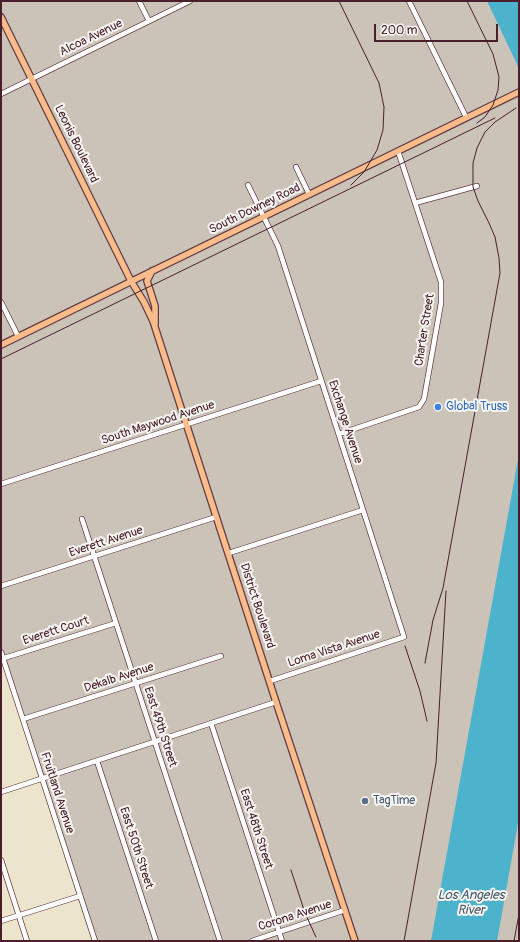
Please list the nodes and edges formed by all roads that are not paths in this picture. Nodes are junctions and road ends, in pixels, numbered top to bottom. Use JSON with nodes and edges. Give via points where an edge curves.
{"nodes":[{"id":1,"x":139,"y":1,"type":"edge"},
{"id":2,"x":190,"y":1,"type":"edge"},
{"id":3,"x":409,"y":1,"type":"edge"},
{"id":4,"x":1,"y":17,"type":"edge"},
{"id":5,"x":149,"y":21,"type":"junction"},
{"id":6,"x":31,"y":79,"type":"junction"},
{"id":7,"x":519,"y":92,"type":"edge"},
{"id":8,"x":1,"y":94,"type":"edge"},
{"id":9,"x":466,"y":117,"type":"junction"},
{"id":10,"x":398,"y":151,"type":"junction"},
{"id":11,"x":296,"y":166,"type":"dead end"},
{"id":12,"x":248,"y":185,"type":"dead end"},
{"id":13,"x":476,"y":186,"type":"dead end"},
{"id":14,"x":310,"y":194,"type":"junction"},
{"id":15,"x":415,"y":203,"type":"junction"},
{"id":16,"x":263,"y":216,"type":"junction"},
{"id":17,"x":152,"y":271,"type":"junction"},
{"id":18,"x":131,"y":281,"type":"junction"},
{"id":19,"x":1,"y":302,"type":"edge"},
{"id":20,"x":155,"y":326,"type":"junction"},
{"id":21,"x":18,"y":336,"type":"junction"},
{"id":22,"x":1,"y":344,"type":"edge"},
{"id":23,"x":321,"y":381,"type":"junction"},
{"id":24,"x":186,"y":424,"type":"junction"},
{"id":25,"x":339,"y":434,"type":"junction"},
{"id":26,"x":1,"y":484,"type":"edge"},
{"id":27,"x":363,"y":510,"type":"junction"},
{"id":28,"x":216,"y":517,"type":"junction"},
{"id":29,"x":82,"y":519,"type":"dead end"},
{"id":30,"x":228,"y":553,"type":"junction"},
{"id":31,"x":94,"y":557,"type":"junction"},
{"id":32,"x":1,"y":586,"type":"edge"},
{"id":33,"x":116,"y":622,"type":"junction"},
{"id":34,"x":404,"y":636,"type":"joint"},
{"id":35,"x":1,"y":652,"type":"edge"},
{"id":36,"x":221,"y":656,"type":"dead end"},
{"id":37,"x":2,"y":659,"type":"edge"},
{"id":38,"x":270,"y":681,"type":"junction"},
{"id":39,"x":135,"y":683,"type":"junction"},
{"id":40,"x":276,"y":702,"type":"junction"},
{"id":41,"x":23,"y":719,"type":"junction"},
{"id":42,"x":211,"y":723,"type":"junction"},
{"id":43,"x":155,"y":742,"type":"junction"},
{"id":44,"x":97,"y":761,"type":"junction"},
{"id":45,"x":42,"y":779,"type":"junction"},
{"id":46,"x":1,"y":792,"type":"edge"},
{"id":47,"x":1,"y":860,"type":"edge"},
{"id":48,"x":80,"y":896,"type":"junction"},
{"id":49,"x":346,"y":910,"type":"junction"},
{"id":50,"x":19,"y":915,"type":"junction"},
{"id":51,"x":1,"y":921,"type":"edge"},
{"id":52,"x":279,"y":932,"type":"junction"},
{"id":53,"x":27,"y":941,"type":"edge"},
{"id":54,"x":95,"y":941,"type":"edge"},
{"id":55,"x":156,"y":941,"type":"edge"},
{"id":56,"x":220,"y":941,"type":"edge"},
{"id":57,"x":252,"y":941,"type":"edge"},
{"id":58,"x":282,"y":941,"type":"edge"},
{"id":59,"x":355,"y":941,"type":"edge"}],
"edges":[{"from":1,"to":5,"type":"street"},
{"from":2,"to":5,"type":"street","name":"Alcoa Avenue"},
{"from":3,"to":9,"type":"street"},
{"from":4,"to":6,"type":"main road","name":"Leonis Boulevard"},
{"from":5,"to":6,"type":"street","name":"Alcoa Avenue"},
{"from":6,"to":8,"type":"street","name":"Alcoa Avenue"},
{"from":6,"to":18,"type":"main road","name":"Leonis Boulevard"},
{"from":7,"to":9,"type":"main road","name":"South Downey Road"},
{"from":9,"to":10,"type":"main road","name":"South Downey Road"},
{"from":10,"to":14,"type":"main road","name":"South Downey Road"},
{"from":10,"to":15,"type":"street","name":"Charter Street"},
{"from":11,"to":14,"type":"street"},
{"from":12,"to":16,"type":"street","name":"Exchange Avenue"},
{"from":13,"to":15,"type":"street"},
{"from":14,"to":16,"type":"main road","name":"South Downey Road"},
{"from":15,"to":25,"type":"street","name":"Charter Street","via":[[441,282],[441,303],[424,402],[419,408]]},
{"from":16,"to":17,"type":"main road","name":"South Downey Road"},
{"from":16,"to":23,"type":"street","name":"Exchange Avenue","via":[[278,246]]},
{"from":17,"to":18,"type":"main road","name":"South Downey Road"},
{"from":17,"to":20,"type":"main road","via":[[147,281],[155,306]]},
{"from":18,"to":20,"type":"main road","name":"District Boulevard"},
{"from":18,"to":21,"type":"main road","name":"South Downey Road"},
{"from":19,"to":21,"type":"street"},
{"from":20,"to":24,"type":"main road","name":"District Boulevard"},
{"from":21,"to":22,"type":"main road","name":"South Downey Road"},
{"from":23,"to":24,"type":"street","name":"South Maywood Avenue"},
{"from":23,"to":25,"type":"street","name":"Exchange Avenue"},
{"from":24,"to":26,"type":"street","name":"South Maywood Avenue"},
{"from":24,"to":28,"type":"main road","name":"District Boulevard"},
{"from":25,"to":27,"type":"street","name":"Exchange Avenue"},
{"from":27,"to":30,"type":"street"},
{"from":27,"to":34,"type":"street","name":"Exchange Avenue"},
{"from":28,"to":30,"type":"main road","name":"District Boulevard"},
{"from":28,"to":31,"type":"street","name":"Everett Avenue"},
{"from":29,"to":31,"type":"street","name":"East 49th Street"},
{"from":30,"to":38,"type":"main road","name":"District Boulevard"},
{"from":31,"to":32,"type":"street","name":"Everett Avenue"},
{"from":31,"to":33,"type":"street","name":"East 49th Street"},
{"from":33,"to":37,"type":"street","name":"Everett Court"},
{"from":33,"to":39,"type":"street","name":"East 49th Street"},
{"from":34,"to":38,"type":"street","name":"Loma Vista Avenue"},
{"from":35,"to":37,"type":"street","name":"Fruitland Avenue"},
{"from":36,"to":39,"type":"street","name":"Dekalb Avenue"},
{"from":37,"to":41,"type":"street","name":"Fruitland Avenue"},
{"from":38,"to":40,"type":"main road","name":"District Boulevard"},
{"from":39,"to":41,"type":"street","name":"Dekalb Avenue"},
{"from":39,"to":43,"type":"street","name":"East 49th Street"},
{"from":40,"to":42,"type":"street"},
{"from":40,"to":49,"type":"main road","name":"District Boulevard"},
{"from":41,"to":45,"type":"street","name":"Fruitland Avenue"},
{"from":42,"to":43,"type":"street"},
{"from":42,"to":52,"type":"street","name":"East 48th Street"},
{"from":43,"to":44,"type":"street"},
{"from":43,"to":56,"type":"street","name":"East 49th Street"},
{"from":44,"to":45,"type":"street"},
{"from":44,"to":55,"type":"street","name":"East 50th Street"},
{"from":45,"to":46,"type":"street"},
{"from":45,"to":48,"type":"street","name":"Fruitland Avenue"},
{"from":47,"to":50,"type":"street"},
{"from":48,"to":50,"type":"street"},
{"from":48,"to":54,"type":"street","name":"Fruitland Avenue"},
{"from":49,"to":52,"type":"street","name":"Corona Avenue"},
{"from":49,"to":59,"type":"main road","name":"District Boulevard"},
{"from":50,"to":51,"type":"street"},
{"from":50,"to":53,"type":"street"},
{"from":52,"to":57,"type":"street","name":"Corona Avenue"},
{"from":52,"to":58,"type":"street","name":"East 48th Street"}]}
